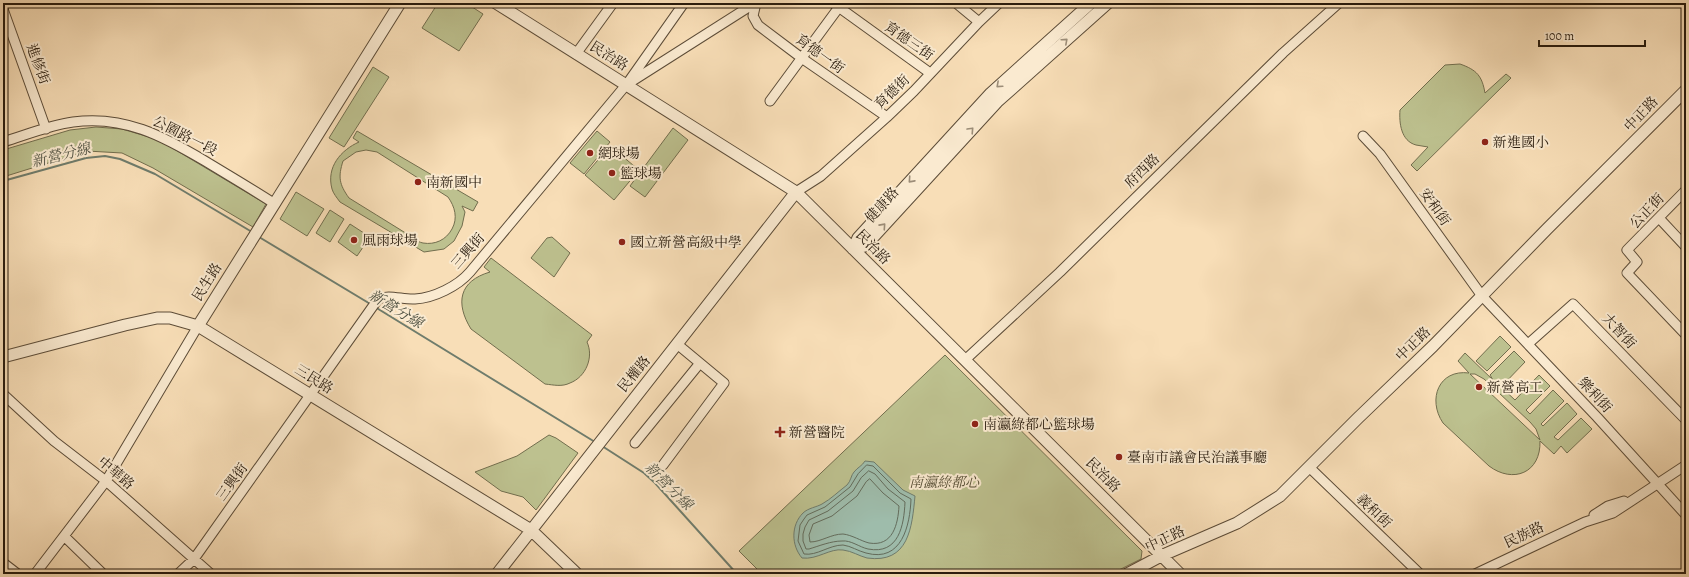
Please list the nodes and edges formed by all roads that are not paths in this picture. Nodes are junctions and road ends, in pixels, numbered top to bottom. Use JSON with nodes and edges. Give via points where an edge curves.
{"nodes":[{"id":1,"x":400,"y":3,"type":"edge"},
{"id":2,"x":496,"y":3,"type":"edge"},
{"id":3,"x":613,"y":3,"type":"edge"},
{"id":4,"x":684,"y":3,"type":"edge"},
{"id":5,"x":755,"y":3,"type":"edge"},
{"id":6,"x":956,"y":3,"type":"edge"},
{"id":7,"x":999,"y":3,"type":"edge"},
{"id":8,"x":1091,"y":3,"type":"edge"},
{"id":9,"x":1108,"y":3,"type":"edge"},
{"id":10,"x":1339,"y":3,"type":"edge"},
{"id":11,"x":837,"y":5,"type":"edge"},
{"id":12,"x":3,"y":9,"type":"edge"},
{"id":13,"x":979,"y":22,"type":"junction"},
{"id":14,"x":576,"y":54,"type":"junction"},
{"id":15,"x":802,"y":58,"type":"junction"},
{"id":16,"x":930,"y":73,"type":"junction"},
{"id":17,"x":1019,"y":75,"type":"junction"},
{"id":18,"x":626,"y":85,"type":"junction"},
{"id":19,"x":1686,"y":90,"type":"edge"},
{"id":20,"x":770,"y":102,"type":"dead end"},
{"id":21,"x":886,"y":117,"type":"junction"},
{"id":22,"x":46,"y":129,"type":"junction"},
{"id":23,"x":1364,"y":136,"type":"dead end"},
{"id":24,"x":3,"y":142,"type":"edge"},
{"id":25,"x":1686,"y":190,"type":"edge"},
{"id":26,"x":796,"y":192,"type":"junction"},
{"id":27,"x":275,"y":204,"type":"junction"},
{"id":28,"x":1659,"y":218,"type":"junction"},
{"id":29,"x":1686,"y":248,"type":"edge"},
{"id":30,"x":853,"y":249,"type":"junction"},
{"id":31,"x":1482,"y":296,"type":"junction"},
{"id":32,"x":198,"y":326,"type":"junction"},
{"id":33,"x":1686,"y":335,"type":"edge"},
{"id":34,"x":678,"y":344,"type":"junction"},
{"id":35,"x":1528,"y":344,"type":"junction"},
{"id":36,"x":3,"y":357,"type":"edge"},
{"id":37,"x":965,"y":360,"type":"junction"},
{"id":38,"x":700,"y":363,"type":"junction"},
{"id":39,"x":3,"y":394,"type":"edge"},
{"id":40,"x":310,"y":395,"type":"junction"},
{"id":41,"x":1686,"y":420,"type":"edge"},
{"id":42,"x":635,"y":443,"type":"dead end"},
{"id":43,"x":663,"y":465,"type":"dead end"},
{"id":44,"x":1686,"y":465,"type":"edge"},
{"id":45,"x":1309,"y":467,"type":"junction"},
{"id":46,"x":106,"y":481,"type":"junction"},
{"id":47,"x":1658,"y":484,"type":"junction"},
{"id":48,"x":1686,"y":515,"type":"edge"},
{"id":49,"x":531,"y":530,"type":"junction"},
{"id":50,"x":64,"y":536,"type":"junction"},
{"id":51,"x":1162,"y":555,"type":"junction"},
{"id":52,"x":194,"y":559,"type":"junction"},
{"id":53,"x":3,"y":564,"type":"edge"},
{"id":54,"x":16,"y":574,"type":"edge"},
{"id":55,"x":35,"y":574,"type":"edge"},
{"id":56,"x":103,"y":574,"type":"edge"},
{"id":57,"x":178,"y":574,"type":"edge"},
{"id":58,"x":211,"y":574,"type":"edge"},
{"id":59,"x":497,"y":574,"type":"edge"},
{"id":60,"x":577,"y":574,"type":"edge"},
{"id":61,"x":1127,"y":574,"type":"edge"},
{"id":62,"x":1180,"y":574,"type":"edge"},
{"id":63,"x":1420,"y":574,"type":"edge"},
{"id":64,"x":1475,"y":574,"type":"edge"}],
"edges":[{"from":1,"to":27,"type":"street","name":"民生路"},
{"from":2,"to":14,"type":"street","name":"民治路"},
{"from":3,"to":14,"type":"street"},
{"from":4,"to":18,"type":"street"},
{"from":5,"to":15,"type":"street","name":"育德一街","via":[[753,16],[758,25]]},
{"from":5,"to":18,"type":"street","name":"三興街"},
{"from":6,"to":13,"type":"street"},
{"from":7,"to":13,"type":"street","name":"育德街"},
{"from":8,"to":17,"type":"street","name":"健康路"},
{"from":17,"to":9,"type":"street","name":"健康路","one_way":true},
{"from":10,"to":37,"type":"street","name":"府西路","via":[[1283,53],[1060,272]]},
{"from":11,"to":15,"type":"street"},
{"from":11,"to":16,"type":"street","name":"育德三街"},
{"from":12,"to":22,"type":"street","name":"進修街"},
{"from":13,"to":16,"type":"street","name":"育德街"},
{"from":14,"to":18,"type":"street","name":"民治路"},
{"from":15,"to":20,"type":"street"},
{"from":15,"to":21,"type":"street","name":"育德一街"},
{"from":16,"to":21,"type":"street","name":"育德街"},
{"from":17,"to":30,"type":"street","name":"健康路","via":[[866,246]]},
{"from":18,"to":26,"type":"street","name":"民治路"},
{"from":18,"to":40,"type":"street","name":"三興街","via":[[465,278],[453,286],[423,298],[385,297],[378,300]]},
{"from":19,"to":31,"type":"street","name":"中正路"},
{"from":21,"to":26,"type":"street","name":"育德街","via":[[821,176]]},
{"from":22,"to":24,"type":"street","name":"公園路一段"},
{"from":22,"to":27,"type":"street","name":"公園路一段","via":[[73,122],[98,121],[147,130],[171,141]]},
{"from":23,"to":31,"type":"street","name":"安和街","via":[[1380,154]]},
{"from":25,"to":28,"type":"street","name":"公正街"},
{"from":26,"to":30,"type":"street","name":"民治路"},
{"from":26,"to":34,"type":"street","name":"民權路"},
{"from":27,"to":32,"type":"street","name":"民生路"},
{"from":28,"to":29,"type":"street"},
{"from":28,"to":33,"type":"street","name":"公正街","via":[[1627,250],[1637,262],[1627,273]]},
{"from":30,"to":37,"type":"street","name":"民治路"},
{"from":31,"to":35,"type":"street","name":"樂利街"},
{"from":31,"to":45,"type":"street","name":"中正路"},
{"from":32,"to":36,"type":"street","name":"三民路","via":[[170,318],[157,318]]},
{"from":32,"to":40,"type":"street","name":"三民路"},
{"from":32,"to":46,"type":"street","name":"民生路"},
{"from":34,"to":38,"type":"street"},
{"from":34,"to":49,"type":"street","name":"民權路"},
{"from":35,"to":41,"type":"street","name":"大智街","via":[[1573,304]]},
{"from":35,"to":47,"type":"street","name":"樂利街"},
{"from":37,"to":51,"type":"street","name":"民治路"},
{"from":38,"to":42,"type":"street"},
{"from":38,"to":43,"type":"street","via":[[724,383]]},
{"from":39,"to":46,"type":"street","name":"中華路","via":[[54,441]]},
{"from":40,"to":49,"type":"street","name":"三民路"},
{"from":40,"to":52,"type":"street","name":"三興街"},
{"from":44,"to":47,"type":"street","name":"民族路"},
{"from":45,"to":51,"type":"street","name":"中正路","via":[[1280,496],[1237,523]]},
{"from":45,"to":63,"type":"street","name":"義和街"},
{"from":46,"to":50,"type":"street","name":"民生路"},
{"from":46,"to":52,"type":"street","name":"中華路"},
{"from":47,"to":48,"type":"street","name":"樂利街"},
{"from":47,"to":64,"type":"street","name":"民族路","via":[[1612,513],[1585,522]]},
{"from":49,"to":59,"type":"street","name":"民權路"},
{"from":49,"to":60,"type":"street","name":"三民路"},
{"from":50,"to":55,"type":"street","name":"民生路"},
{"from":50,"to":56,"type":"street"},
{"from":51,"to":61,"type":"street","name":"中正路"},
{"from":51,"to":62,"type":"street","name":"民治路"},
{"from":52,"to":57,"type":"street","name":"三興街"},
{"from":52,"to":58,"type":"street","name":"中華路"},
{"from":53,"to":54,"type":"street"}]}
